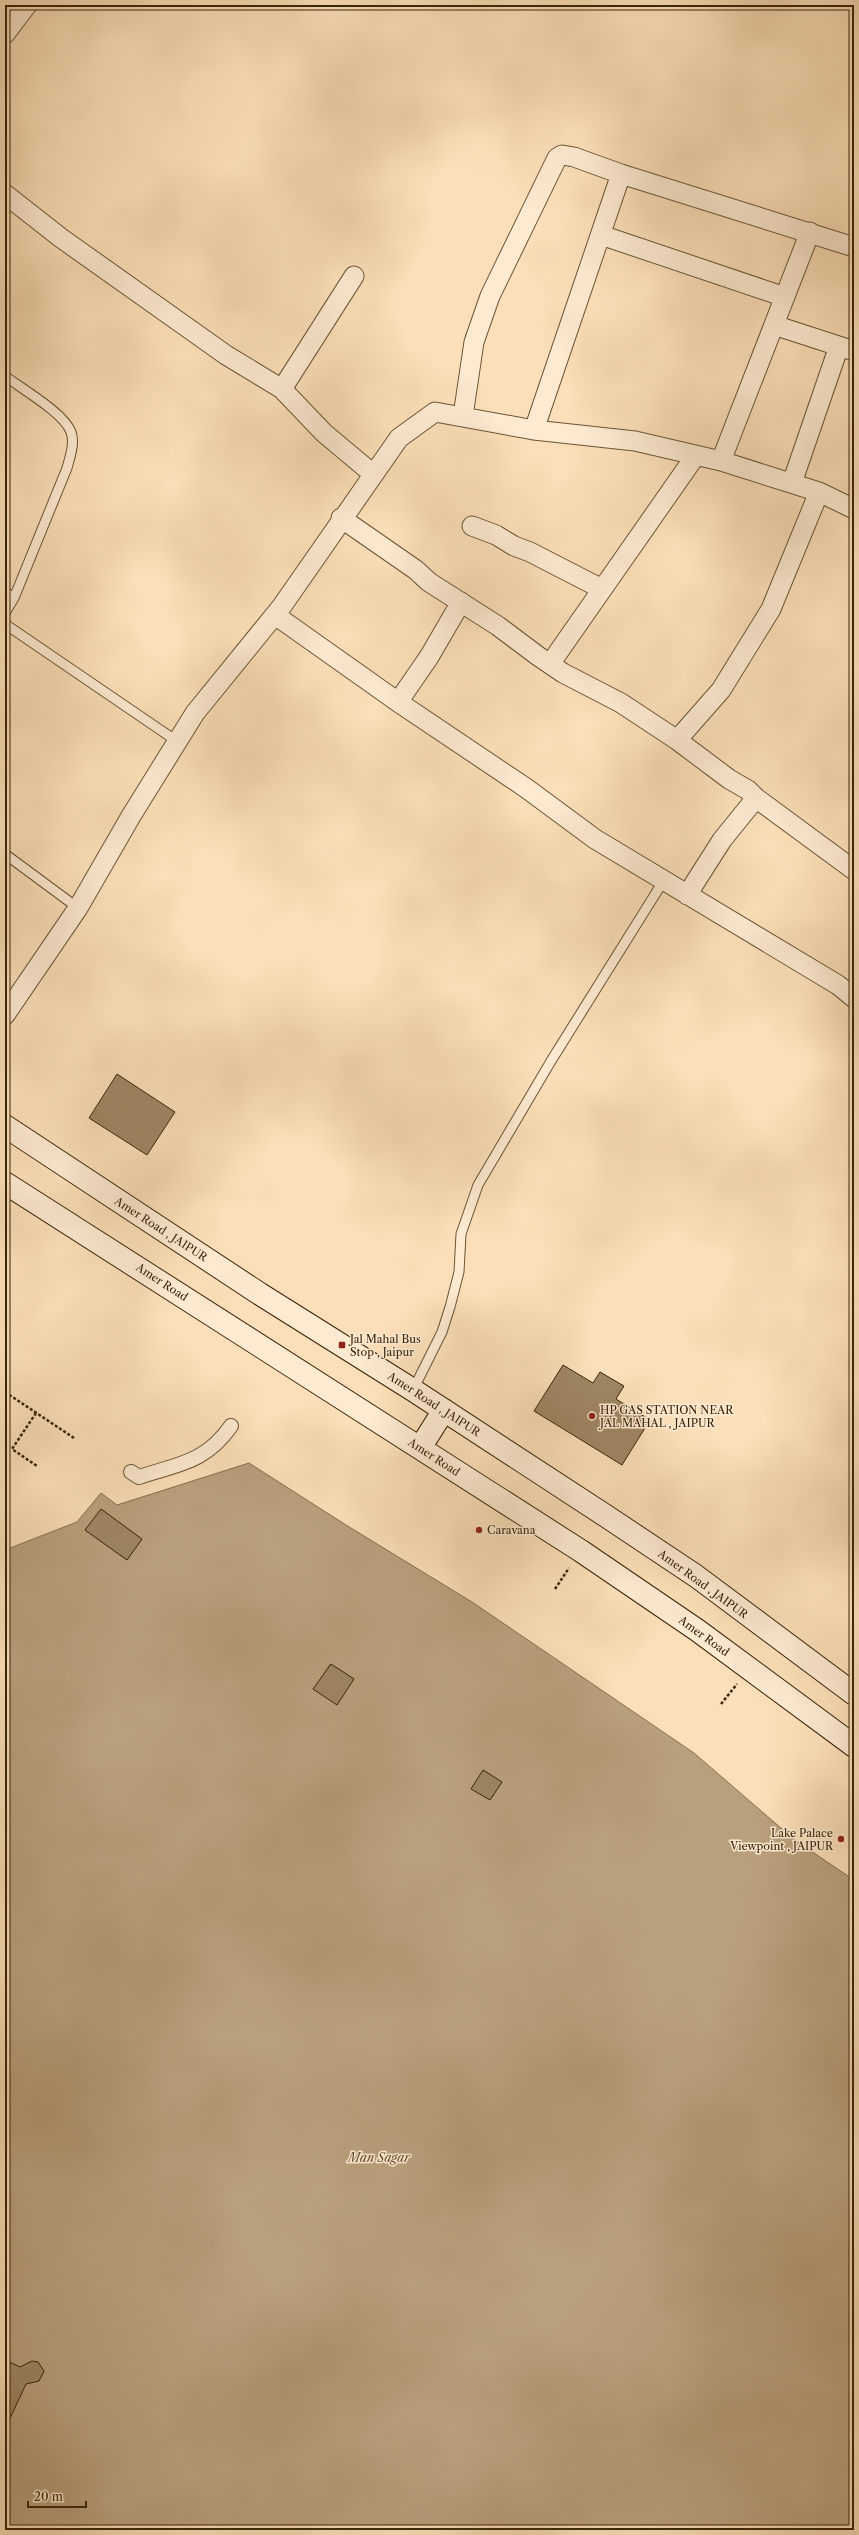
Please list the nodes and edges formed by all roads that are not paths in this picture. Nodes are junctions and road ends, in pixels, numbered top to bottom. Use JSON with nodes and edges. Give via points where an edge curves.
{"nodes":[{"id":1,"x":27,"y":5,"type":"edge"},
{"id":2,"x":5,"y":34,"type":"edge"},
{"id":3,"x":621,"y":174,"type":"junction"},
{"id":4,"x":5,"y":194,"type":"edge"},
{"id":5,"x":810,"y":232,"type":"junction"},
{"id":6,"x":600,"y":235,"type":"junction"},
{"id":7,"x":854,"y":247,"type":"edge"},
{"id":8,"x":354,"y":276,"type":"dead end"},
{"id":9,"x":785,"y":297,"type":"junction"},
{"id":10,"x":774,"y":325,"type":"junction"},
{"id":11,"x":846,"y":348,"type":"edge"},
{"id":12,"x":5,"y":376,"type":"edge"},
{"id":13,"x":282,"y":389,"type":"junction"},
{"id":14,"x":463,"y":416,"type":"junction"},
{"id":15,"x":534,"y":430,"type":"junction"},
{"id":16,"x":696,"y":455,"type":"junction"},
{"id":17,"x":721,"y":461,"type":"junction"},
{"id":18,"x":373,"y":474,"type":"junction"},
{"id":19,"x":792,"y":483,"type":"junction"},
{"id":20,"x":819,"y":492,"type":"junction"},
{"id":21,"x":853,"y":506,"type":"edge"},
{"id":22,"x":341,"y":518,"type":"junction"},
{"id":23,"x":472,"y":526,"type":"dead end"},
{"id":24,"x":602,"y":589,"type":"junction"},
{"id":25,"x":5,"y":592,"type":"edge"},
{"id":26,"x":14,"y":598,"type":"junction"},
{"id":27,"x":461,"y":602,"type":"junction"},
{"id":28,"x":5,"y":613,"type":"edge"},
{"id":29,"x":275,"y":615,"type":"junction"},
{"id":30,"x":5,"y":624,"type":"edge"},
{"id":31,"x":550,"y":664,"type":"junction"},
{"id":32,"x":398,"y":702,"type":"junction"},
{"id":33,"x":677,"y":740,"type":"junction"},
{"id":34,"x":178,"y":742,"type":"junction"},
{"id":35,"x":756,"y":798,"type":"junction"},
{"id":36,"x":5,"y":854,"type":"edge"},
{"id":37,"x":854,"y":870,"type":"edge"},
{"id":38,"x":664,"y":880,"type":"junction"},
{"id":39,"x":687,"y":895,"type":"junction"},
{"id":40,"x":78,"y":908,"type":"junction"},
{"id":41,"x":854,"y":998,"type":"edge"},
{"id":42,"x":5,"y":1015,"type":"edge"},
{"id":43,"x":5,"y":1126,"type":"edge"},
{"id":44,"x":5,"y":1183,"type":"edge"},
{"id":45,"x":413,"y":1390,"type":"junction"},
{"id":46,"x":444,"y":1410,"type":"junction"},
{"id":47,"x":231,"y":1426,"type":"dead end"},
{"id":48,"x":420,"y":1448,"type":"junction"},
{"id":49,"x":130,"y":1472,"type":"dead end"},
{"id":50,"x":854,"y":1694,"type":"edge"},
{"id":51,"x":854,"y":1746,"type":"edge"}],
"edges":[{"from":1,"to":2,"type":"street"},
{"from":3,"to":5,"type":"street"},
{"from":3,"to":6,"type":"street"},
{"from":3,"to":14,"type":"street","via":[[574,156],[562,155],[557,158],[486,309],[474,342]]},
{"from":4,"to":13,"type":"street","via":[[61,238],[226,355]]},
{"from":5,"to":7,"type":"street"},
{"from":5,"to":9,"type":"street"},
{"from":6,"to":9,"type":"street"},
{"from":6,"to":15,"type":"street"},
{"from":8,"to":13,"type":"street"},
{"from":9,"to":10,"type":"street"},
{"from":10,"to":11,"type":"street"},
{"from":10,"to":17,"type":"street"},
{"from":11,"to":19,"type":"street"},
{"from":12,"to":26,"type":"lane","via":[[62,419],[71,432],[72,448],[67,468]]},
{"from":13,"to":18,"type":"street","via":[[324,433]]},
{"from":14,"to":15,"type":"street"},
{"from":14,"to":18,"type":"street","via":[[435,412],[399,438]]},
{"from":15,"to":16,"type":"street","via":[[635,441]]},
{"from":16,"to":17,"type":"street"},
{"from":16,"to":24,"type":"street"},
{"from":17,"to":19,"type":"street"},
{"from":18,"to":22,"type":"street"},
{"from":19,"to":20,"type":"street"},
{"from":20,"to":21,"type":"street"},
{"from":20,"to":33,"type":"street","via":[[771,609],[721,690]]},
{"from":22,"to":27,"type":"street"},
{"from":22,"to":29,"type":"street"},
{"from":23,"to":24,"type":"street","via":[[496,535]]},
{"from":24,"to":31,"type":"street"},
{"from":25,"to":26,"type":"lane"},
{"from":26,"to":28,"type":"lane"},
{"from":27,"to":31,"type":"street"},
{"from":27,"to":32,"type":"street","via":[[429,657]]},
{"from":29,"to":32,"type":"street"},
{"from":29,"to":34,"type":"street","via":[[195,713]]},
{"from":30,"to":34,"type":"lane"},
{"from":31,"to":33,"type":"street","via":[[621,703]]},
{"from":32,"to":38,"type":"street","via":[[526,788],[595,839]]},
{"from":33,"to":35,"type":"street"},
{"from":34,"to":40,"type":"street"},
{"from":35,"to":37,"type":"street"},
{"from":35,"to":39,"type":"street","via":[[722,840]]},
{"from":36,"to":40,"type":"lane"},
{"from":38,"to":39,"type":"street"},
{"from":38,"to":45,"type":"lane","via":[[551,1061],[478,1185],[461,1234],[459,1272],[450,1307],[442,1332]]},
{"from":39,"to":41,"type":"street","via":[[838,985]]},
{"from":40,"to":42,"type":"street"},
{"from":43,"to":45,"type":"main road","name":"Amer Road , JAIPUR","via":[[260,1294]]},
{"from":44,"to":48,"type":"main road","name":"Amer Road"},
{"from":45,"to":46,"type":"main road","name":"Amer Road , JAIPUR"},
{"from":46,"to":48,"type":"main road"},
{"from":46,"to":50,"type":"main road","name":"Amer Road , JAIPUR","via":[[696,1576]]},
{"from":47,"to":49,"type":"street","via":[[215,1446],[199,1458],[139,1477]]},
{"from":48,"to":51,"type":"main road","name":"Amer Road","via":[[581,1551],[697,1630]]}]}
